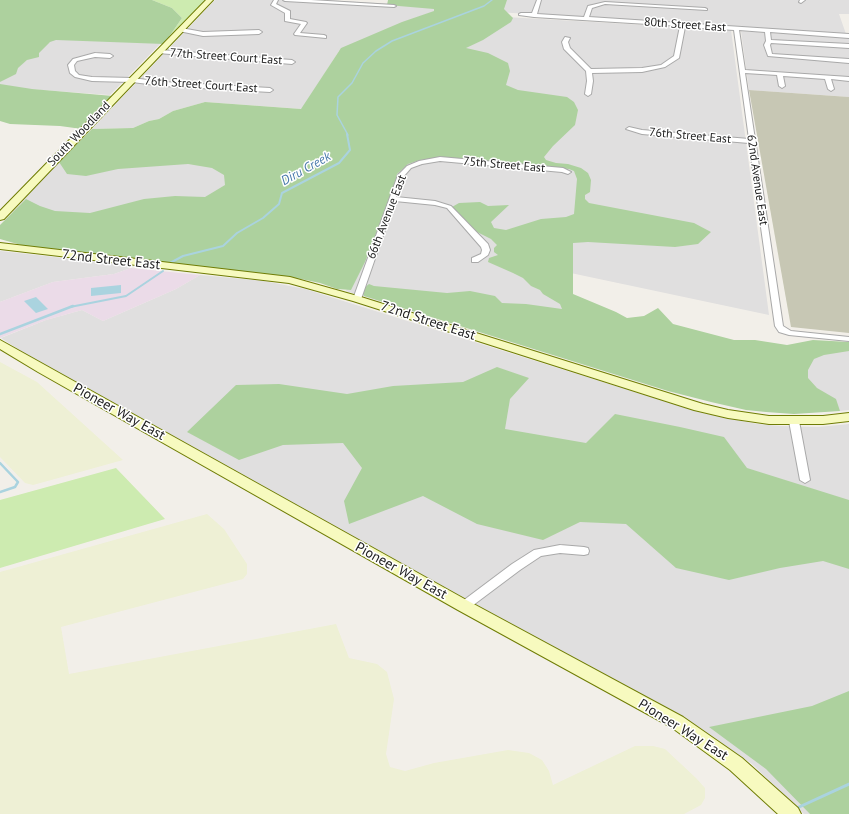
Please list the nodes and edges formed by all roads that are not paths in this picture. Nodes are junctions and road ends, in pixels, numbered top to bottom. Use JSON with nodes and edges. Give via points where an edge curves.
{"nodes":[{"id":1,"x":210,"y":0,"type":"edge"},
{"id":2,"x":276,"y":0,"type":"edge"},
{"id":3,"x":285,"y":0,"type":"edge"},
{"id":4,"x":539,"y":0,"type":"edge"},
{"id":5,"x":394,"y":6,"type":"dead end"},
{"id":6,"x":705,"y":9,"type":"dead end"},
{"id":7,"x":520,"y":14,"type":"dead end"},
{"id":8,"x":534,"y":16,"type":"junction"},
{"id":9,"x":586,"y":19,"type":"junction"},
{"id":10,"x":683,"y":25,"type":"junction"},
{"id":11,"x":736,"y":28,"type":"junction"},
{"id":12,"x":181,"y":30,"type":"junction"},
{"id":13,"x":767,"y":30,"type":"junction"},
{"id":14,"x":259,"y":32,"type":"dead end"},
{"id":15,"x":849,"y":36,"type":"edge"},
{"id":16,"x":324,"y":37,"type":"dead end"},
{"id":17,"x":567,"y":38,"type":"dead end"},
{"id":18,"x":769,"y":41,"type":"junction"},
{"id":19,"x":849,"y":46,"type":"edge"},
{"id":20,"x":160,"y":52,"type":"junction"},
{"id":21,"x":110,"y":56,"type":"dead end"},
{"id":22,"x":849,"y":61,"type":"edge"},
{"id":23,"x":292,"y":62,"type":"dead end"},
{"id":24,"x":589,"y":71,"type":"junction"},
{"id":25,"x":742,"y":71,"type":"junction"},
{"id":26,"x":780,"y":74,"type":"junction"},
{"id":27,"x":828,"y":78,"type":"junction"},
{"id":28,"x":849,"y":79,"type":"edge"},
{"id":29,"x":132,"y":80,"type":"junction"},
{"id":30,"x":782,"y":86,"type":"dead end"},
{"id":31,"x":831,"y":89,"type":"dead end"},
{"id":32,"x":270,"y":90,"type":"dead end"},
{"id":33,"x":588,"y":94,"type":"dead end"},
{"id":34,"x":629,"y":129,"type":"dead end"},
{"id":35,"x":752,"y":141,"type":"junction"},
{"id":36,"x":440,"y":159,"type":"joint"},
{"id":37,"x":568,"y":172,"type":"dead end"},
{"id":38,"x":392,"y":199,"type":"junction"},
{"id":39,"x":0,"y":217,"type":"edge"},
{"id":40,"x":0,"y":247,"type":"edge"},
{"id":41,"x":475,"y":260,"type":"dead end"},
{"id":42,"x":357,"y":298,"type":"junction"},
{"id":43,"x":849,"y":339,"type":"edge"},
{"id":44,"x":0,"y":344,"type":"edge"},
{"id":45,"x":849,"y":417,"type":"edge"},
{"id":46,"x":794,"y":421,"type":"junction"},
{"id":47,"x":805,"y":480,"type":"dead end"},
{"id":48,"x":584,"y":551,"type":"dead end"},
{"id":49,"x":464,"y":606,"type":"junction"},
{"id":50,"x":791,"y":814,"type":"edge"}],
"edges":[{"from":1,"to":12,"type":"main road","name":"South Woodland"},
{"from":2,"to":16,"type":"street","via":[[274,6],[288,12],[287,20],[304,23],[297,34]]},
{"from":3,"to":5,"type":"street"},
{"from":4,"to":8,"type":"street"},
{"from":6,"to":9,"type":"street","via":[[599,4],[590,8]]},
{"from":7,"to":8,"type":"street","name":"80th Street East"},
{"from":8,"to":9,"type":"street","name":"80th Street East"},
{"from":9,"to":10,"type":"street","name":"80th Street East"},
{"from":10,"to":11,"type":"street","name":"80th Street East"},
{"from":10,"to":24,"type":"street","via":[[676,58],[671,62],[659,67],[635,70]]},
{"from":11,"to":13,"type":"street","name":"80th Street East"},
{"from":11,"to":25,"type":"street","name":"62nd Avenue East"},
{"from":12,"to":14,"type":"street","via":[[207,34]]},
{"from":12,"to":20,"type":"main road","name":"South Woodland"},
{"from":13,"to":15,"type":"street","name":"80th Street East"},
{"from":13,"to":18,"type":"street"},
{"from":17,"to":24,"type":"street","via":[[567,48]]},
{"from":18,"to":19,"type":"street"},
{"from":18,"to":22,"type":"street","via":[[768,55]]},
{"from":20,"to":23,"type":"street","name":"77th Street Court East"},
{"from":20,"to":29,"type":"main road","name":"South Woodland"},
{"from":21,"to":29,"type":"street","name":"76th Street Court East","via":[[90,55],[79,59],[71,65],[72,72],[77,76],[92,79]]},
{"from":24,"to":33,"type":"street"},
{"from":25,"to":26,"type":"street"},
{"from":25,"to":35,"type":"street","name":"62nd Avenue East"},
{"from":26,"to":27,"type":"street"},
{"from":26,"to":30,"type":"street"},
{"from":27,"to":28,"type":"street"},
{"from":27,"to":31,"type":"street"},
{"from":29,"to":32,"type":"street","name":"76th Street Court East"},
{"from":29,"to":39,"type":"main road","name":"South Woodland"},
{"from":34,"to":35,"type":"street","name":"76th Street East"},
{"from":35,"to":43,"type":"street","name":"62nd Avenue East","via":[[778,321],[782,330],[794,334]]},
{"from":36,"to":37,"type":"street","name":"75th Street East"},
{"from":36,"to":38,"type":"street","name":"66th Avenue East","via":[[420,162],[407,168],[401,175]]},
{"from":38,"to":41,"type":"street","via":[[436,203],[449,207],[485,246],[484,255]]},
{"from":38,"to":42,"type":"street","name":"66th Avenue East"},
{"from":40,"to":42,"type":"main road","name":"72nd Street East","via":[[276,278]]},
{"from":42,"to":46,"type":"main road","name":"72nd Street East","via":[[699,407],[744,417]]},
{"from":44,"to":49,"type":"main road","name":"Pioneer Way East"},
{"from":45,"to":46,"type":"main road","name":"72nd Street East"},
{"from":46,"to":47,"type":"street"},
{"from":48,"to":49,"type":"street","via":[[560,549],[538,553]]},
{"from":49,"to":50,"type":"main road","name":"Pioneer Way East","via":[[690,731],[736,764]]}]}
